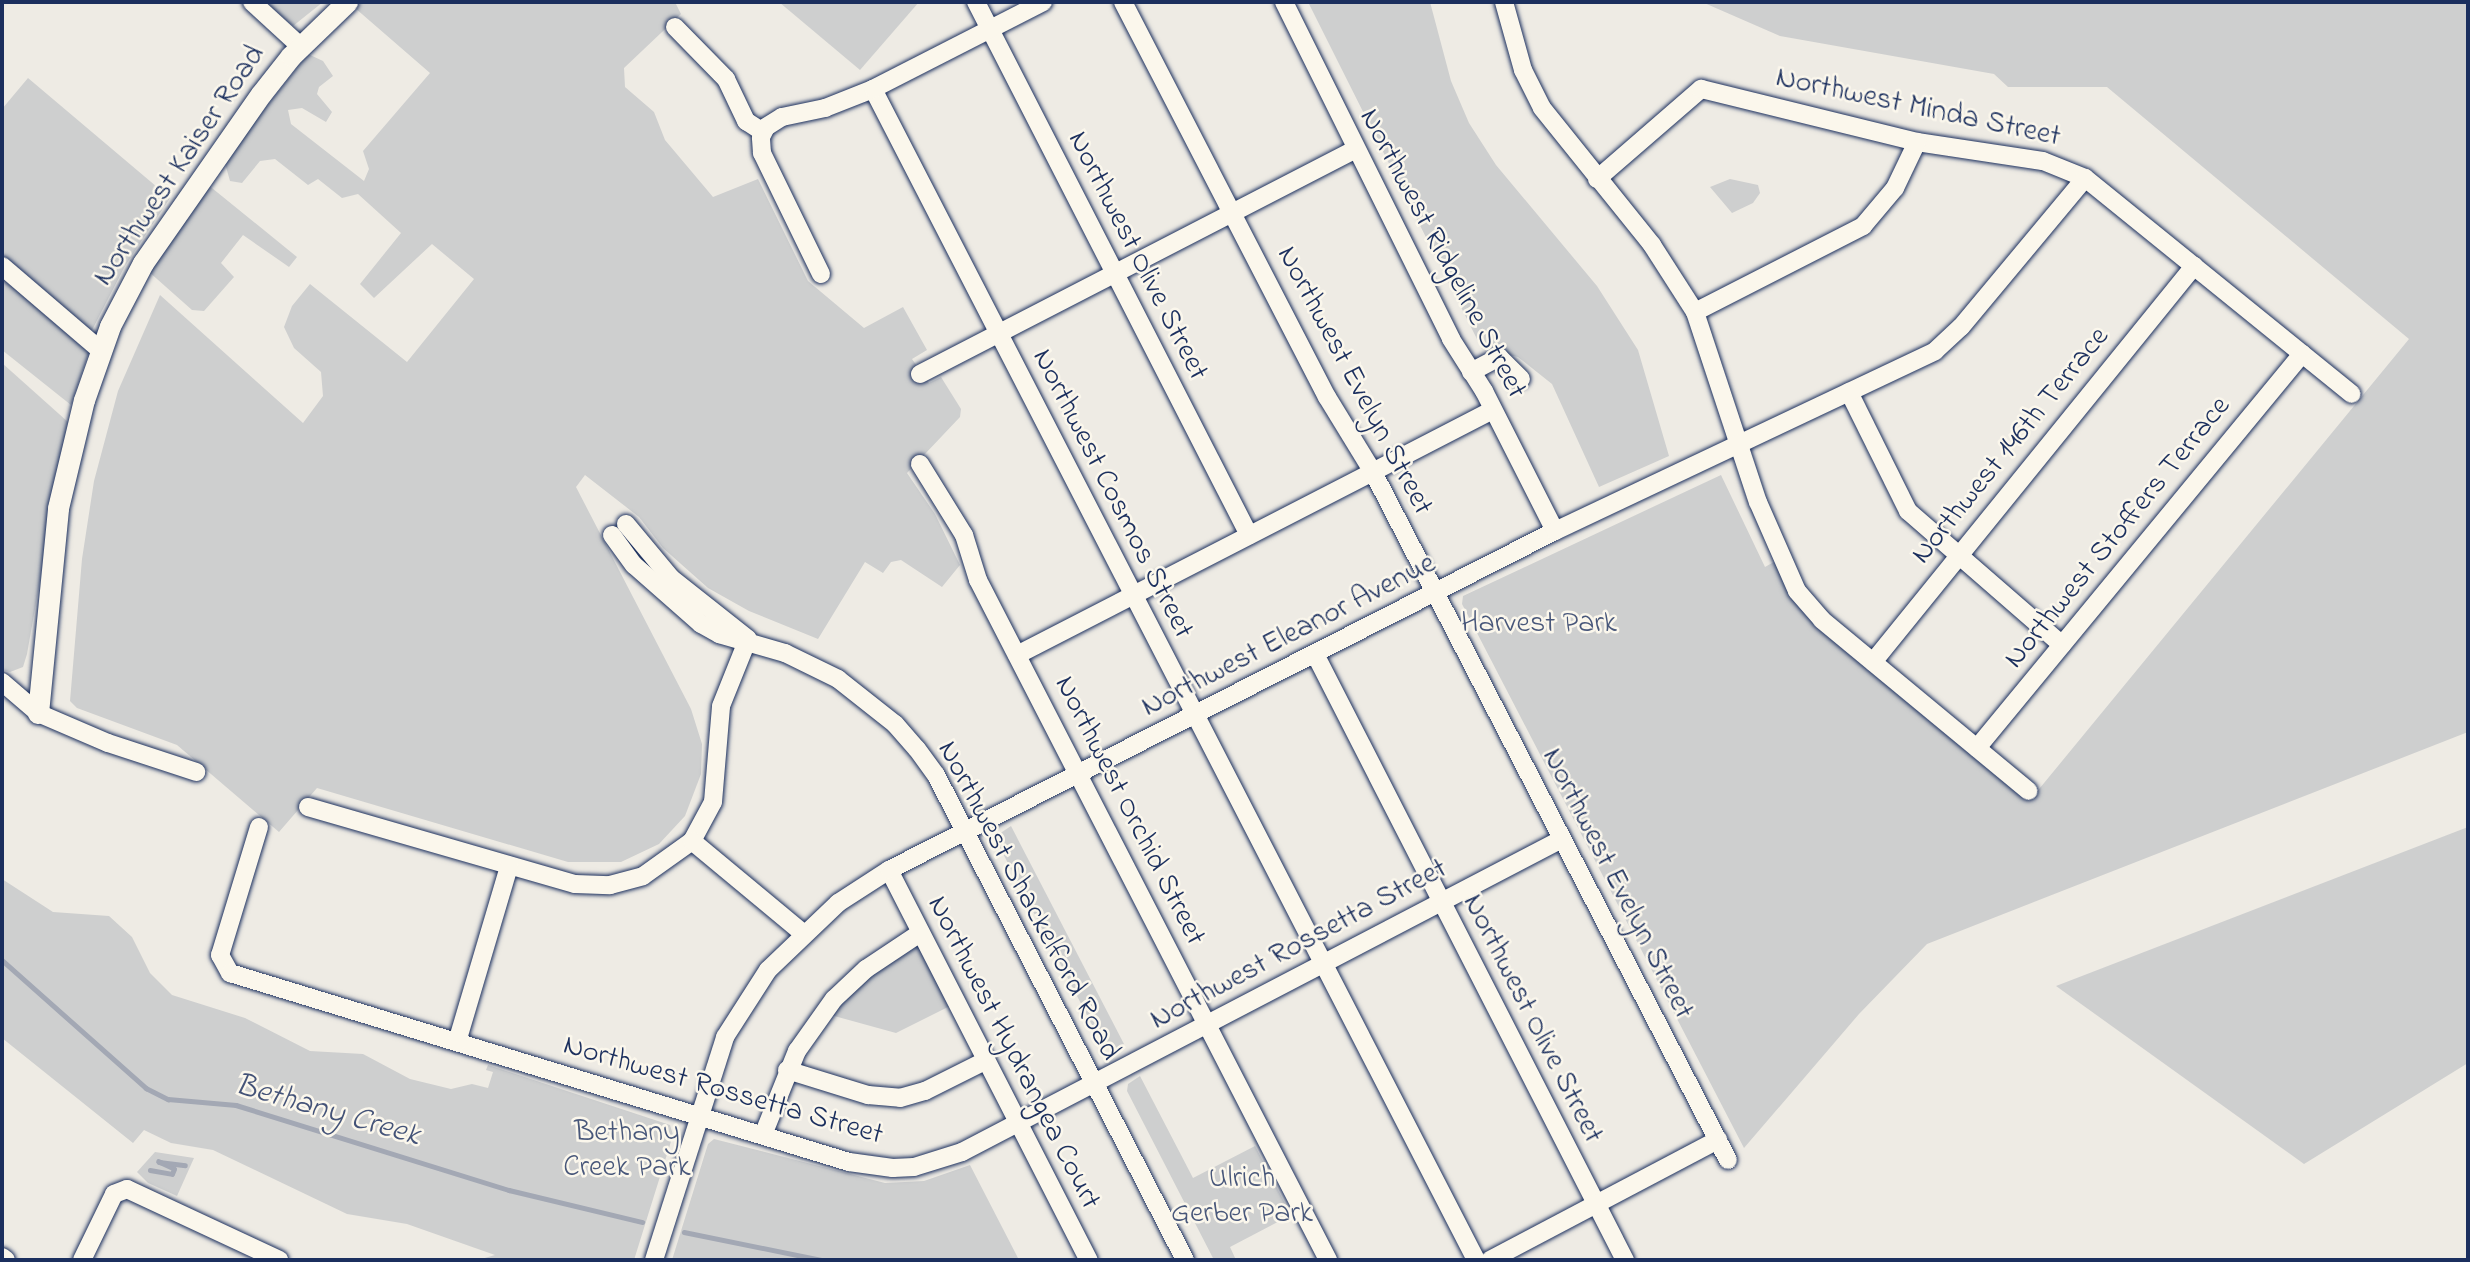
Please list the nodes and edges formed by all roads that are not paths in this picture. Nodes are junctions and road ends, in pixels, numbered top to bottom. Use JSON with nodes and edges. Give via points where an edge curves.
{"nodes":[{"id":1,"x":252,"y":2,"type":"edge"},
{"id":2,"x":347,"y":2,"type":"edge"},
{"id":3,"x":976,"y":2,"type":"edge"},
{"id":4,"x":1043,"y":2,"type":"edge"},
{"id":5,"x":1123,"y":2,"type":"edge"},
{"id":6,"x":1284,"y":2,"type":"edge"},
{"id":7,"x":1504,"y":2,"type":"edge"},
{"id":8,"x":675,"y":27,"type":"dead end"},
{"id":9,"x":990,"y":29,"type":"junction"},
{"id":10,"x":300,"y":46,"type":"junction"},
{"id":11,"x":873,"y":89,"type":"junction"},
{"id":12,"x":763,"y":132,"type":"junction"},
{"id":13,"x":1917,"y":142,"type":"junction"},
{"id":14,"x":1354,"y":150,"type":"junction"},
{"id":15,"x":2085,"y":177,"type":"junction"},
{"id":16,"x":1597,"y":179,"type":"junction"},
{"id":17,"x":1233,"y":213,"type":"junction"},
{"id":18,"x":2,"y":266,"type":"edge"},
{"id":19,"x":2194,"y":266,"type":"junction"},
{"id":20,"x":821,"y":274,"type":"dead end"},
{"id":21,"x":1115,"y":274,"type":"junction"},
{"id":22,"x":1695,"y":312,"type":"junction"},
{"id":23,"x":999,"y":334,"type":"junction"},
{"id":24,"x":101,"y":351,"type":"junction"},
{"id":25,"x":2302,"y":354,"type":"junction"},
{"id":26,"x":1471,"y":372,"type":"junction"},
{"id":27,"x":920,"y":374,"type":"dead end"},
{"id":28,"x":1521,"y":379,"type":"dead end"},
{"id":29,"x":1849,"y":393,"type":"junction"},
{"id":30,"x":2352,"y":394,"type":"dead end"},
{"id":31,"x":1493,"y":410,"type":"junction"},
{"id":32,"x":1739,"y":446,"type":"junction"},
{"id":33,"x":920,"y":464,"type":"dead end"},
{"id":34,"x":1373,"y":472,"type":"junction"},
{"id":35,"x":619,"y":529,"type":"dead end"},
{"id":36,"x":1555,"y":531,"type":"junction"},
{"id":37,"x":1249,"y":535,"type":"junction"},
{"id":38,"x":1957,"y":558,"type":"junction"},
{"id":39,"x":1435,"y":592,"type":"junction"},
{"id":40,"x":1132,"y":596,"type":"junction"},
{"id":41,"x":748,"y":639,"type":"junction"},
{"id":42,"x":2062,"y":645,"type":"junction"},
{"id":43,"x":1017,"y":654,"type":"junction"},
{"id":44,"x":1315,"y":654,"type":"junction"},
{"id":45,"x":1873,"y":662,"type":"junction"},
{"id":46,"x":2,"y":682,"type":"edge"},
{"id":47,"x":38,"y":713,"type":"junction"},
{"id":48,"x":1194,"y":715,"type":"junction"},
{"id":49,"x":1977,"y":748,"type":"junction"},
{"id":50,"x":196,"y":772,"type":"dead end"},
{"id":51,"x":1079,"y":775,"type":"junction"},
{"id":52,"x":2029,"y":791,"type":"dead end"},
{"id":53,"x":308,"y":807,"type":"dead end"},
{"id":54,"x":258,"y":827,"type":"dead end"},
{"id":55,"x":966,"y":833,"type":"junction"},
{"id":56,"x":1562,"y":839,"type":"junction"},
{"id":57,"x":692,"y":841,"type":"junction"},
{"id":58,"x":509,"y":866,"type":"junction"},
{"id":59,"x":888,"y":870,"type":"junction"},
{"id":60,"x":1440,"y":902,"type":"junction"},
{"id":61,"x":803,"y":933,"type":"junction"},
{"id":62,"x":920,"y":933,"type":"junction"},
{"id":63,"x":1324,"y":964,"type":"junction"},
{"id":64,"x":1208,"y":1024,"type":"junction"},
{"id":65,"x":457,"y":1042,"type":"junction"},
{"id":66,"x":985,"y":1061,"type":"junction"},
{"id":67,"x":787,"y":1070,"type":"junction"},
{"id":68,"x":1093,"y":1083,"type":"junction"},
{"id":69,"x":697,"y":1116,"type":"junction"},
{"id":70,"x":1017,"y":1123,"type":"junction"},
{"id":71,"x":763,"y":1135,"type":"junction"},
{"id":72,"x":1718,"y":1140,"type":"junction"},
{"id":73,"x":1728,"y":1160,"type":"dead end"},
{"id":74,"x":1596,"y":1205,"type":"junction"},
{"id":75,"x":82,"y":1260,"type":"edge"},
{"id":76,"x":279,"y":1260,"type":"edge"},
{"id":77,"x":654,"y":1260,"type":"edge"},
{"id":78,"x":1089,"y":1260,"type":"edge"},
{"id":79,"x":1185,"y":1260,"type":"edge"},
{"id":80,"x":1328,"y":1260,"type":"edge"},
{"id":81,"x":1476,"y":1260,"type":"edge"},
{"id":82,"x":1490,"y":1260,"type":"edge"},
{"id":83,"x":1625,"y":1260,"type":"edge"}],
"edges":[{"from":1,"to":10,"type":"street"},
{"from":2,"to":10,"type":"main road","name":"Northwest Kaiser Road"},
{"from":3,"to":9,"type":"street","name":"Northwest Olive Street"},
{"from":4,"to":9,"type":"street"},
{"from":5,"to":17,"type":"street","name":"Northwest Evelyn Street"},
{"from":6,"to":14,"type":"street","name":"Northwest Ridgeline Street"},
{"from":7,"to":16,"type":"street","via":[[1530,89]]},
{"from":8,"to":12,"type":"street","via":[[726,79],[746,121]]},
{"from":9,"to":11,"type":"street"},
{"from":9,"to":21,"type":"street","name":"Northwest Olive Street"},
{"from":10,"to":24,"type":"main road","name":"Northwest Kaiser Road","via":[[142,263]]},
{"from":11,"to":12,"type":"street","via":[[825,108],[782,117]]},
{"from":11,"to":23,"type":"street","name":"Northwest Cosmos Street"},
{"from":12,"to":20,"type":"street","via":[[762,153]]},
{"from":13,"to":15,"type":"street","name":"Northwest Minda Street","via":[[2043,161]]},
{"from":13,"to":16,"type":"street","name":"Northwest Minda Street","via":[[1701,89]]},
{"from":13,"to":22,"type":"street","via":[[1895,188],[1863,226]]},
{"from":14,"to":17,"type":"street"},
{"from":14,"to":26,"type":"street","name":"Northwest Ridgeline Street"},
{"from":15,"to":19,"type":"street","name":"Northwest Minda Street"},
{"from":15,"to":29,"type":"street","name":"Northwest Eleanor Avenue","via":[[1965,322],[1935,351]]},
{"from":16,"to":22,"type":"street","via":[[1653,245]]},
{"from":17,"to":21,"type":"street"},
{"from":17,"to":34,"type":"street","name":"Northwest Evelyn Street","via":[[1327,397]]},
{"from":18,"to":24,"type":"street"},
{"from":19,"to":25,"type":"street","name":"Northwest Minda Street"},
{"from":19,"to":38,"type":"street","name":"Northwest 146th Terrace"},
{"from":21,"to":23,"type":"street"},
{"from":21,"to":37,"type":"street","name":"Northwest Olive Street"},
{"from":22,"to":32,"type":"street"},
{"from":23,"to":27,"type":"street"},
{"from":23,"to":40,"type":"street","name":"Northwest Cosmos Street"},
{"from":24,"to":47,"type":"main road","name":"Northwest Kaiser Road","via":[[58,508]]},
{"from":25,"to":30,"type":"street","name":"Northwest Minda Street"},
{"from":25,"to":42,"type":"street","name":"Northwest Stoffers Terrace"},
{"from":26,"to":28,"type":"street","via":[[1499,356]]},
{"from":26,"to":31,"type":"street","name":"Northwest Ridgeline Street"},
{"from":29,"to":32,"type":"street","name":"Northwest Eleanor Avenue"},
{"from":29,"to":38,"type":"street","via":[[1908,511]]},
{"from":31,"to":34,"type":"street"},
{"from":31,"to":36,"type":"street","name":"Northwest Ridgeline Street"},
{"from":32,"to":36,"type":"street","name":"Northwest Eleanor Avenue"},
{"from":32,"to":45,"type":"street","via":[[1797,591],[1822,620]]},
{"from":33,"to":43,"type":"street","name":"Northwest Orchid Street","via":[[964,535],[975,575]]},
{"from":34,"to":37,"type":"street"},
{"from":34,"to":39,"type":"street","name":"Northwest Evelyn Street"},
{"from":35,"to":41,"type":"street","name":"Northwest Shackelford Road","via":[[634,565],[680,608],[719,634]]},
{"from":36,"to":39,"type":"street","name":"Northwest Eleanor Avenue"},
{"from":37,"to":40,"type":"street"},
{"from":38,"to":42,"type":"street"},
{"from":38,"to":45,"type":"street","name":"Northwest 146th Terrace"},
{"from":39,"to":44,"type":"street","name":"Northwest Eleanor Avenue"},
{"from":39,"to":56,"type":"street","name":"Northwest Evelyn Street"},
{"from":40,"to":43,"type":"street"},
{"from":40,"to":48,"type":"street","name":"Northwest Cosmos Street"},
{"from":41,"to":55,"type":"street","name":"Northwest Shackelford Road","via":[[838,679],[895,724],[936,775]]},
{"from":41,"to":57,"type":"street","via":[[721,706],[713,802]]},
{"from":42,"to":49,"type":"street","name":"Northwest Stoffers Terrace"},
{"from":43,"to":51,"type":"street","name":"Northwest Orchid Street"},
{"from":44,"to":48,"type":"street","name":"Northwest Eleanor Avenue"},
{"from":44,"to":60,"type":"street","name":"Northwest Olive Street"},
{"from":45,"to":49,"type":"street"},
{"from":46,"to":47,"type":"street"},
{"from":47,"to":50,"type":"street","via":[[108,743]]},
{"from":48,"to":51,"type":"street","name":"Northwest Eleanor Avenue"},
{"from":48,"to":63,"type":"street","name":"Northwest Cosmos Street"},
{"from":49,"to":52,"type":"street"},
{"from":51,"to":55,"type":"street","name":"Northwest Eleanor Avenue"},
{"from":51,"to":64,"type":"street","name":"Northwest Orchid Street"},
{"from":53,"to":58,"type":"street"},
{"from":54,"to":65,"type":"street","name":"Northwest Rossetta Street","via":[[220,955],[225,969],[247,980]]},
{"from":55,"to":59,"type":"street","name":"Northwest Eleanor Avenue"},
{"from":55,"to":68,"type":"street","name":"Northwest Shackelford Road"},
{"from":56,"to":60,"type":"street","name":"Northwest Rossetta Street"},
{"from":56,"to":72,"type":"street","name":"Northwest Evelyn Street"},
{"from":57,"to":58,"type":"street","via":[[643,876],[610,885],[575,884]]},
{"from":57,"to":61,"type":"street"},
{"from":58,"to":65,"type":"street"},
{"from":59,"to":61,"type":"street","name":"Northwest Eleanor Avenue"},
{"from":59,"to":62,"type":"street","name":"Northwest Hydrangea Court"},
{"from":60,"to":63,"type":"street","name":"Northwest Rossetta Street"},
{"from":60,"to":74,"type":"street","name":"Northwest Olive Street"},
{"from":61,"to":69,"type":"street","name":"Northwest Eleanor Avenue","via":[[768,970],[725,1037]]},
{"from":62,"to":66,"type":"street","name":"Northwest Hydrangea Court"},
{"from":62,"to":67,"type":"street","via":[[866,969],[835,999]]},
{"from":63,"to":64,"type":"street","name":"Northwest Rossetta Street"},
{"from":63,"to":81,"type":"street","name":"Northwest Cosmos Street"},
{"from":64,"to":68,"type":"street","name":"Northwest Rossetta Street"},
{"from":64,"to":80,"type":"street","name":"Northwest Orchid Street"},
{"from":65,"to":69,"type":"street","name":"Northwest Rossetta Street"},
{"from":66,"to":67,"type":"street","via":[[925,1091],[900,1098],[868,1095]]},
{"from":66,"to":70,"type":"street","name":"Northwest Hydrangea Court"},
{"from":67,"to":71,"type":"street"},
{"from":68,"to":70,"type":"street","name":"Northwest Rossetta Street"},
{"from":68,"to":79,"type":"street","name":"Northwest Shackelford Road"},
{"from":69,"to":71,"type":"street","name":"Northwest Rossetta Street"},
{"from":69,"to":77,"type":"street","name":"Northwest Eleanor Avenue"},
{"from":70,"to":71,"type":"street","name":"Northwest Rossetta Street","via":[[940,1161],[903,1167],[849,1162]]},
{"from":70,"to":78,"type":"street","name":"Northwest Hydrangea Court"},
{"from":72,"to":73,"type":"street","name":"Northwest Evelyn Street"},
{"from":72,"to":74,"type":"street"},
{"from":74,"to":82,"type":"street"},
{"from":74,"to":83,"type":"street","name":"Northwest Olive Street"},
{"from":75,"to":76,"type":"street","via":[[114,1194],[127,1189]]}]}
